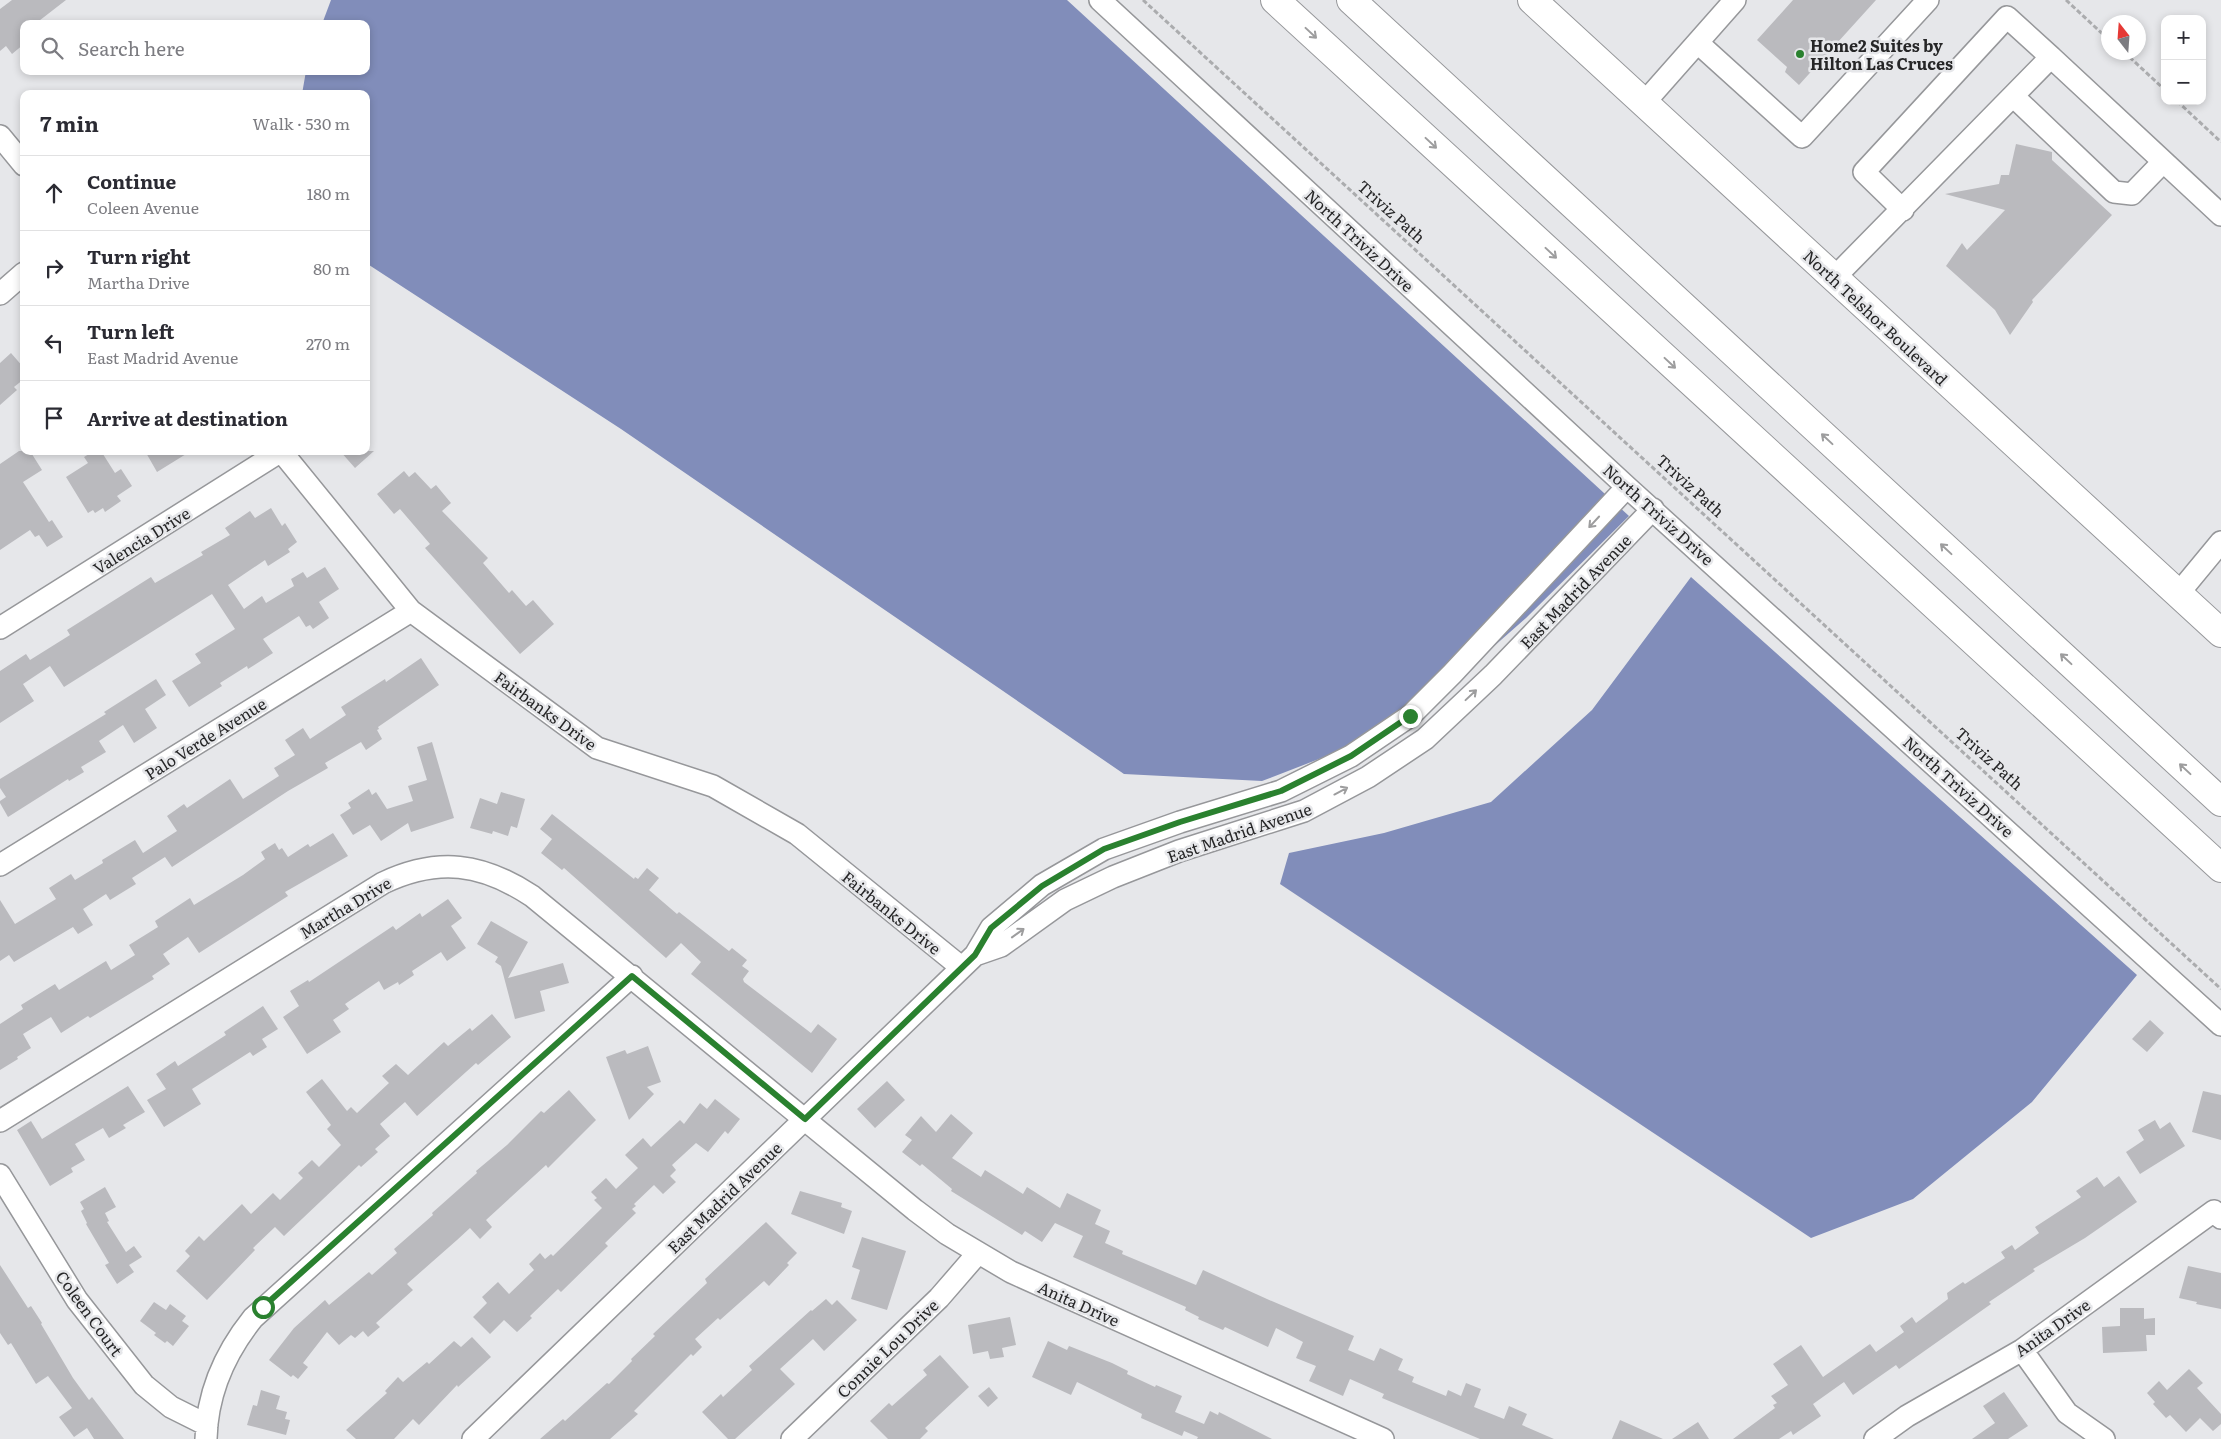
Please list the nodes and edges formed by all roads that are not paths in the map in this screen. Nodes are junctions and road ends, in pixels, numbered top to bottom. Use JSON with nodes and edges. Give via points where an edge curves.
{"nodes":[{"id":1,"x":1100,"y":0,"type":"edge"},
{"id":2,"x":1275,"y":0,"type":"edge"},
{"id":3,"x":1351,"y":0,"type":"edge"},
{"id":4,"x":1735,"y":0,"type":"edge"},
{"id":5,"x":1928,"y":0,"type":"edge"},
{"id":6,"x":1546,"y":5,"type":"edge"},
{"id":7,"x":1698,"y":43,"type":"junction"},
{"id":8,"x":2051,"y":57,"type":"junction"},
{"id":9,"x":2013,"y":96,"type":"junction"},
{"id":10,"x":1644,"y":103,"type":"junction"},
{"id":11,"x":0,"y":136,"type":"edge"},
{"id":12,"x":20,"y":160,"type":"edge"},
{"id":13,"x":2164,"y":162,"type":"junction"},
{"id":14,"x":1903,"y":210,"type":"junction"},
{"id":15,"x":2221,"y":215,"type":"edge"},
{"id":16,"x":20,"y":276,"type":"edge"},
{"id":17,"x":1834,"y":278,"type":"junction"},
{"id":18,"x":0,"y":294,"type":"edge"},
{"id":19,"x":275,"y":455,"type":"edge"},
{"id":20,"x":284,"y":455,"type":"edge"},
{"id":21,"x":1628,"y":487,"type":"junction"},
{"id":22,"x":1653,"y":509,"type":"junction"},
{"id":23,"x":2221,"y":542,"type":"edge"},
{"id":24,"x":2178,"y":594,"type":"junction"},
{"id":25,"x":410,"y":611,"type":"junction"},
{"id":26,"x":0,"y":628,"type":"edge"},
{"id":27,"x":2221,"y":633,"type":"edge"},
{"id":28,"x":2221,"y":802,"type":"edge"},
{"id":29,"x":0,"y":865,"type":"edge"},
{"id":30,"x":2221,"y":868,"type":"edge"},
{"id":31,"x":968,"y":961,"type":"junction"},
{"id":32,"x":632,"y":976,"type":"junction"},
{"id":33,"x":2221,"y":1025,"type":"edge"},
{"id":34,"x":805,"y":1119,"type":"junction"},
{"id":35,"x":0,"y":1122,"type":"edge"},
{"id":36,"x":0,"y":1175,"type":"edge"},
{"id":37,"x":2221,"y":1218,"type":"edge"},
{"id":38,"x":978,"y":1254,"type":"junction"},
{"id":39,"x":2022,"y":1350,"type":"junction"},
{"id":40,"x":206,"y":1432,"type":"edge"},
{"id":41,"x":1355,"y":1433,"type":"edge"},
{"id":42,"x":473,"y":1439,"type":"edge"},
{"id":43,"x":792,"y":1439,"type":"edge"},
{"id":44,"x":1383,"y":1439,"type":"edge"},
{"id":45,"x":1875,"y":1439,"type":"edge"},
{"id":46,"x":2104,"y":1439,"type":"edge"}],
"edges":[{"from":1,"to":21,"type":"street","name":"North Triviz Drive"},
{"from":2,"to":30,"type":"main road","one_way":true},
{"from":28,"to":3,"type":"main road","one_way":true},
{"from":4,"to":7,"type":"street"},
{"from":5,"to":7,"type":"street","via":[[1802,137]]},
{"from":6,"to":10,"type":"main road","name":"North Telshor Boulevard"},
{"from":7,"to":10,"type":"street"},
{"from":8,"to":9,"type":"street"},
{"from":8,"to":13,"type":"street"},
{"from":8,"to":14,"type":"street","via":[[2007,18],[1864,172]]},
{"from":9,"to":13,"type":"street","via":[[2114,192],[2132,194]]},
{"from":9,"to":14,"type":"street"},
{"from":10,"to":17,"type":"main road","name":"North Telshor Boulevard"},
{"from":11,"to":12,"type":"street"},
{"from":13,"to":15,"type":"street"},
{"from":14,"to":17,"type":"street"},
{"from":16,"to":18,"type":"street"},
{"from":17,"to":24,"type":"main road","name":"North Telshor Boulevard"},
{"from":19,"to":26,"type":"street","name":"Valencia Drive"},
{"from":20,"to":25,"type":"street","name":"Fairbanks Drive"},
{"from":21,"to":22,"type":"street","name":"North Triviz Drive"},
{"from":21,"to":31,"type":"street","name":"East Madrid Avenue","one_way":true,"via":[[1410,716],[1351,756],[1281,791],[1104,849],[1042,886],[991,928]]},
{"from":31,"to":22,"type":"street","name":"East Madrid Avenue","one_way":true,"via":[[1001,946],[1065,900],[1113,877],[1180,851],[1304,811],[1368,777],[1425,739],[1493,675]]},
{"from":22,"to":33,"type":"street","name":"North Triviz Drive"},
{"from":23,"to":24,"type":"street"},
{"from":24,"to":27,"type":"main road","name":"North Telshor Boulevard"},
{"from":25,"to":29,"type":"street","name":"Palo Verde Avenue"},
{"from":25,"to":31,"type":"street","name":"Fairbanks Drive","via":[[596,748],[713,786],[797,834]]},
{"from":31,"to":34,"type":"street","name":"East Madrid Avenue"},
{"from":32,"to":34,"type":"street","name":"Martha Drive"},
{"from":32,"to":35,"type":"street","name":"Martha Drive","via":[[532,896],[503,879],[471,869],[425,868],[396,877],[371,890]]},
{"from":32,"to":40,"type":"street","via":[[258,1312],[223,1366],[212,1396]]},
{"from":34,"to":38,"type":"street","name":"Anita Drive","via":[[931,1223]]},
{"from":34,"to":42,"type":"street","name":"East Madrid Avenue"},
{"from":36,"to":40,"type":"street","name":"Coleen Court","via":[[77,1300],[144,1385]]},
{"from":37,"to":39,"type":"street","name":"Anita Drive","via":[[2214,1211]]},
{"from":38,"to":41,"type":"street","name":"Anita Drive"},
{"from":38,"to":43,"type":"street","name":"Connie Lou Drive","via":[[939,1298]]},
{"from":39,"to":45,"type":"street","name":"Anita Drive","via":[[1907,1416]]},
{"from":39,"to":46,"type":"street","via":[[2067,1413]]},
{"from":41,"to":44,"type":"street","name":"Anita Drive"}]}
